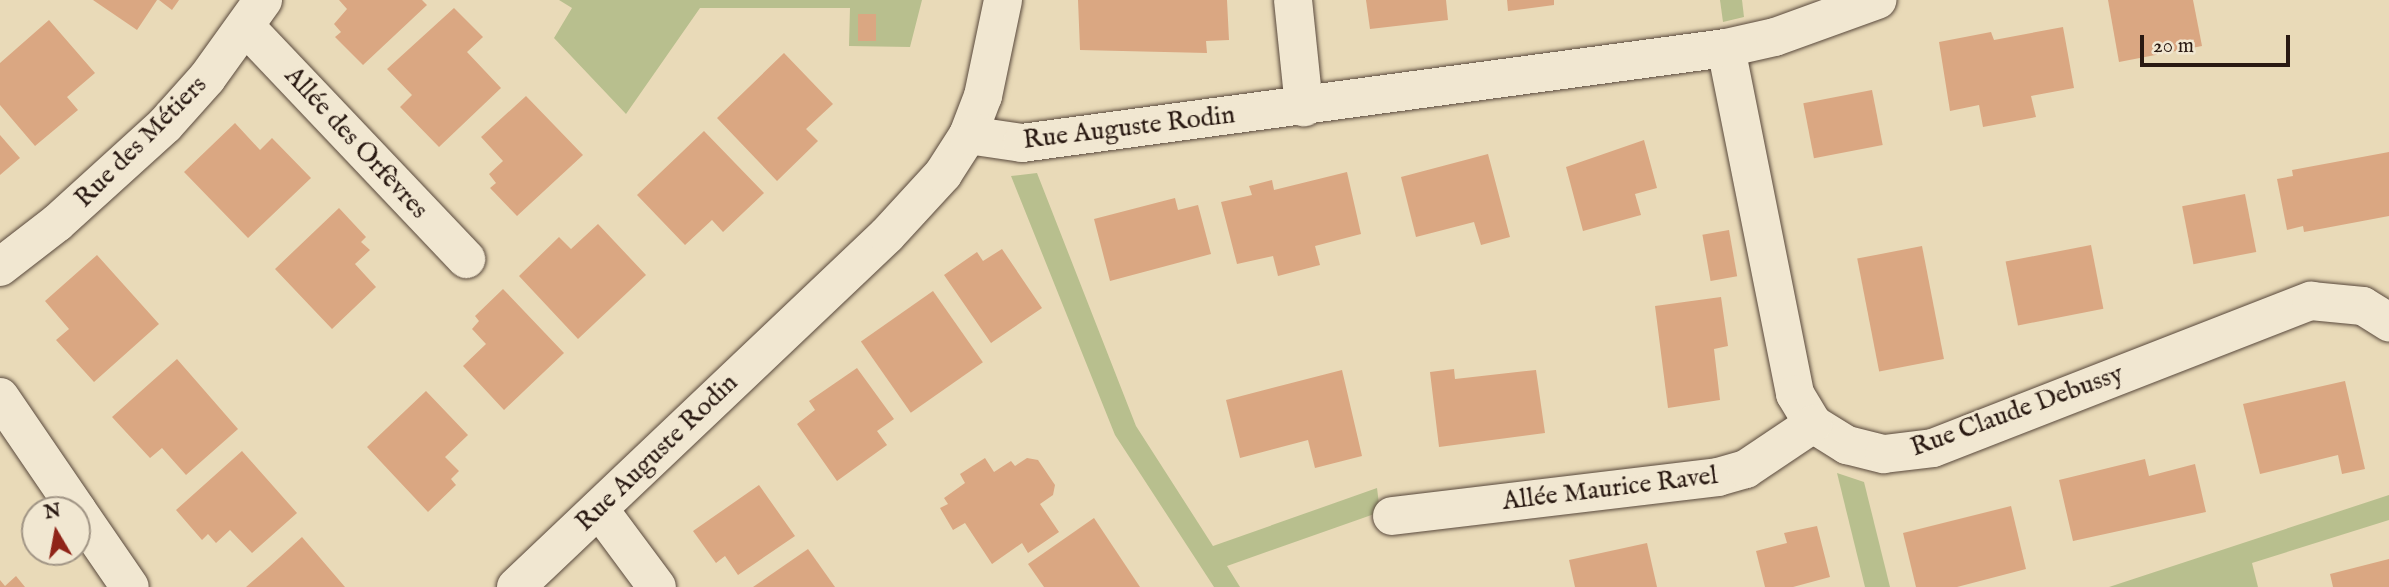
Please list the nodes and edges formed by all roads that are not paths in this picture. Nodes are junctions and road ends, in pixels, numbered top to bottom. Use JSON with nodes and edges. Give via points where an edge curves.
{"nodes":[{"id":1,"x":1003,"y":0,"type":"edge"},
{"id":2,"x":1293,"y":0,"type":"edge"},
{"id":3,"x":1877,"y":0,"type":"edge"},
{"id":4,"x":254,"y":14,"type":"edge"},
{"id":5,"x":1726,"y":48,"type":"junction"},
{"id":6,"x":1304,"y":107,"type":"junction"},
{"id":7,"x":968,"y":135,"type":"junction"},
{"id":8,"x":466,"y":259,"type":"dead end"},
{"id":9,"x":0,"y":267,"type":"edge"},
{"id":10,"x":2389,"y":322,"type":"edge"},
{"id":11,"x":0,"y":397,"type":"edge"},
{"id":12,"x":1814,"y":424,"type":"junction"},
{"id":13,"x":67,"y":496,"type":"edge"},
{"id":14,"x":599,"y":509,"type":"junction"},
{"id":15,"x":1392,"y":516,"type":"dead end"},
{"id":16,"x":91,"y":530,"type":"edge"},
{"id":17,"x":130,"y":587,"type":"edge"},
{"id":18,"x":516,"y":587,"type":"edge"},
{"id":19,"x":657,"y":587,"type":"edge"}],
"edges":[{"from":1,"to":7,"type":"street","via":[[983,96]]},
{"from":2,"to":6,"type":"street"},
{"from":3,"to":5,"type":"street","name":"Rue Auguste Rodin","via":[[1775,37]]},
{"from":4,"to":8,"type":"street","name":"Allée des Orfèvres"},
{"from":4,"to":9,"type":"street","name":"Rue des Métiers","via":[[166,125],[57,223]]},
{"from":5,"to":6,"type":"street","name":"Rue Auguste Rodin"},
{"from":5,"to":12,"type":"street","name":"Rue Claude Debussy","via":[[1787,368],[1795,394]]},
{"from":6,"to":7,"type":"street","name":"Rue Auguste Rodin","via":[[1022,143]]},
{"from":7,"to":14,"type":"street","name":"Rue Auguste Rodin","via":[[943,174],[887,235]]},
{"from":10,"to":12,"type":"street","name":"Rue Claude Debussy","via":[[2363,306],[2311,301],[1910,453],[1884,454],[1847,445]]},
{"from":11,"to":13,"type":"street"},
{"from":12,"to":15,"type":"street","name":"Allée Maurice Ravel","via":[[1746,469],[1718,477]]},
{"from":14,"to":18,"type":"street","name":"Rue Auguste Rodin"},
{"from":14,"to":19,"type":"street"},
{"from":16,"to":17,"type":"street"}]}
